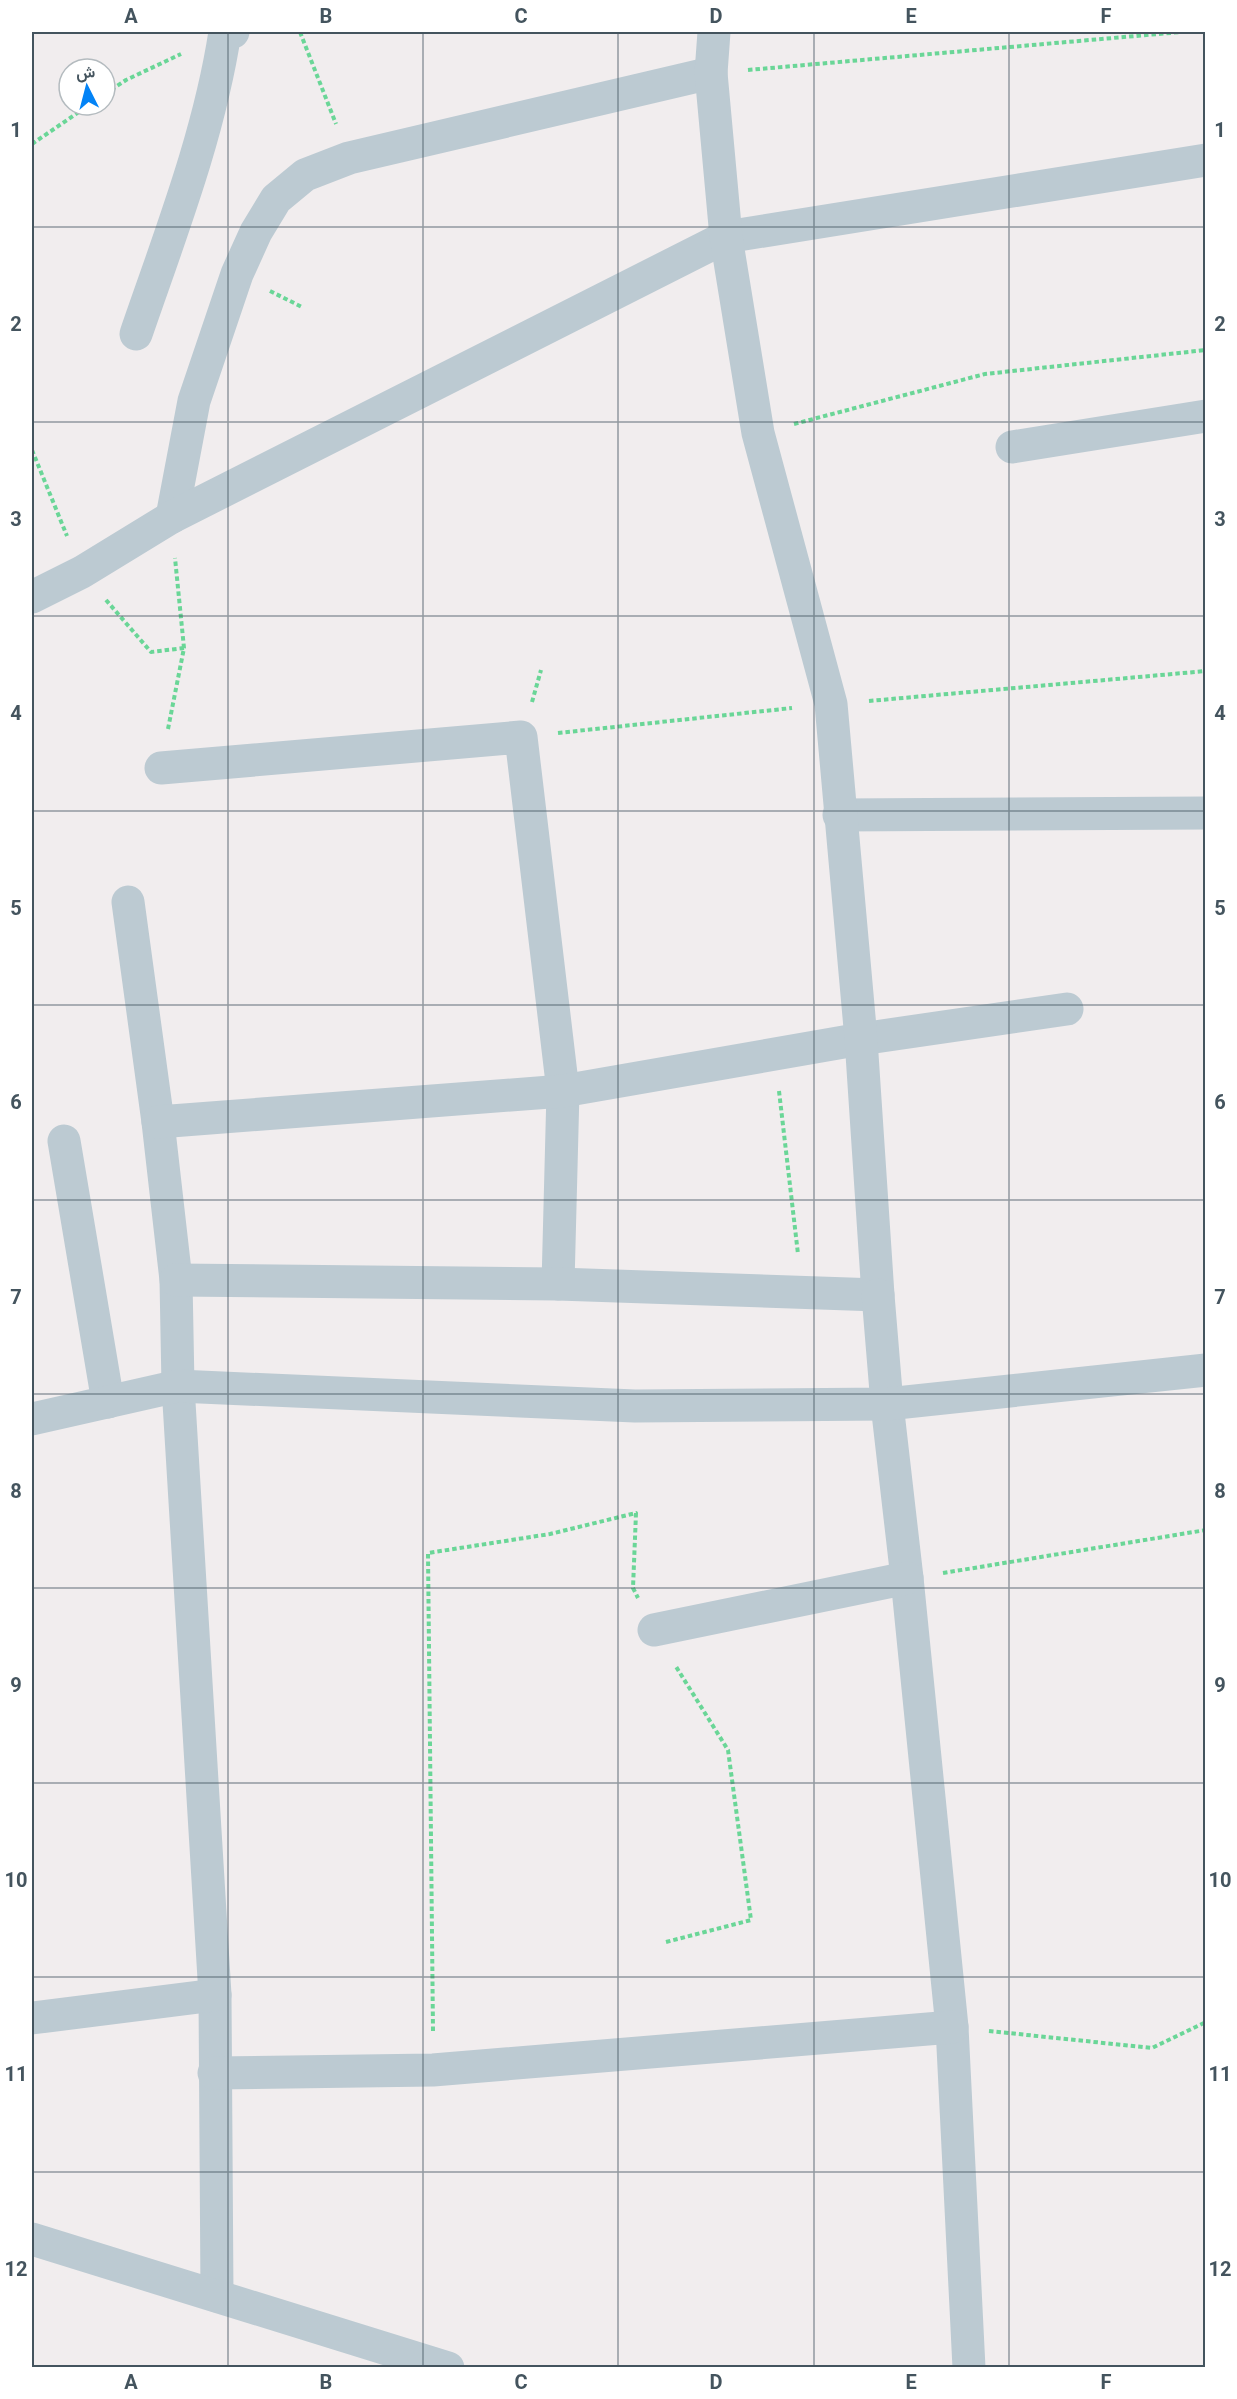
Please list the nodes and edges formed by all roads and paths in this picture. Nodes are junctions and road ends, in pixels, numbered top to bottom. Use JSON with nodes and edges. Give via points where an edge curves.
{"nodes":[{"id":1,"x":229,"y":32,"type":"edge"},
{"id":2,"x":300,"y":32,"type":"edge"},
{"id":3,"x":714,"y":32,"type":"edge"},
{"id":4,"x":1180,"y":32,"type":"edge"},
{"id":5,"x":711,"y":73,"type":"junction"},
{"id":6,"x":117,"y":86,"type":"edge"},
{"id":7,"x":71,"y":117,"type":"edge"},
{"id":8,"x":32,"y":144,"type":"edge"},
{"id":9,"x":349,"y":158,"type":"junction"},
{"id":10,"x":1206,"y":160,"type":"edge"},
{"id":11,"x":726,"y":237,"type":"junction"},
{"id":12,"x":136,"y":334,"type":"dead end"},
{"id":13,"x":1206,"y":350,"type":"edge"},
{"id":14,"x":1206,"y":416,"type":"edge"},
{"id":15,"x":758,"y":433,"type":"junction"},
{"id":16,"x":1012,"y":447,"type":"dead end"},
{"id":17,"x":32,"y":450,"type":"edge"},
{"id":18,"x":172,"y":517,"type":"junction"},
{"id":19,"x":82,"y":572,"type":"junction"},
{"id":20,"x":32,"y":597,"type":"edge"},
{"id":21,"x":184,"y":648,"type":"junction"},
{"id":22,"x":1206,"y":671,"type":"edge"},
{"id":23,"x":831,"y":704,"type":"junction"},
{"id":24,"x":521,"y":737,"type":"junction"},
{"id":25,"x":160,"y":768,"type":"joint"},
{"id":26,"x":1206,"y":813,"type":"edge"},
{"id":27,"x":839,"y":815,"type":"junction"},
{"id":28,"x":128,"y":902,"type":"dead end"},
{"id":29,"x":1067,"y":1009,"type":"dead end"},
{"id":30,"x":861,"y":1039,"type":"junction"},
{"id":31,"x":775,"y":1055,"type":"junction"},
{"id":32,"x":563,"y":1091,"type":"junction"},
{"id":33,"x":159,"y":1122,"type":"junction"},
{"id":34,"x":64,"y":1141,"type":"dead end"},
{"id":35,"x":176,"y":1280,"type":"junction"},
{"id":36,"x":558,"y":1284,"type":"junction"},
{"id":37,"x":802,"y":1291,"type":"junction"},
{"id":38,"x":878,"y":1295,"type":"junction"},
{"id":39,"x":1206,"y":1370,"type":"edge"},
{"id":40,"x":178,"y":1386,"type":"junction"},
{"id":41,"x":108,"y":1402,"type":"junction"},
{"id":42,"x":887,"y":1404,"type":"junction"},
{"id":43,"x":32,"y":1419,"type":"edge"},
{"id":44,"x":1206,"y":1530,"type":"edge"},
{"id":45,"x":907,"y":1578,"type":"junction"},
{"id":46,"x":654,"y":1630,"type":"junction"},
{"id":47,"x":666,"y":1942,"type":"dead end"},
{"id":48,"x":215,"y":1995,"type":"junction"},
{"id":49,"x":32,"y":2018,"type":"edge"},
{"id":50,"x":1206,"y":2022,"type":"edge"},
{"id":51,"x":952,"y":2027,"type":"junction"},
{"id":52,"x":433,"y":2070,"type":"junction"},
{"id":53,"x":214,"y":2073,"type":"junction"},
{"id":54,"x":32,"y":2239,"type":"edge"},
{"id":55,"x":217,"y":2296,"type":"junction"},
{"id":56,"x":448,"y":2367,"type":"edge"},
{"id":57,"x":969,"y":2367,"type":"edge"}],
"edges":[{"from":1,"to":6,"type":"path"},
{"from":1,"to":12,"type":"street","via":[[207,123]]},
{"from":2,"to":9,"type":"path"},
{"from":3,"to":5,"type":"street"},
{"from":4,"to":5,"type":"path"},
{"from":5,"to":9,"type":"street"},
{"from":5,"to":11,"type":"street"},
{"from":7,"to":8,"type":"path"},
{"from":9,"to":18,"type":"street","via":[[305,175],[276,200],[256,232],[237,274],[194,401]]},
{"from":10,"to":11,"type":"street"},
{"from":11,"to":15,"type":"street"},
{"from":11,"to":18,"type":"street"},
{"from":13,"to":15,"type":"path","via":[[985,374]]},
{"from":14,"to":16,"type":"street"},
{"from":15,"to":23,"type":"street"},
{"from":17,"to":19,"type":"path"},
{"from":18,"to":19,"type":"street"},
{"from":18,"to":21,"type":"path"},
{"from":19,"to":20,"type":"street"},
{"from":19,"to":21,"type":"path","via":[[151,652]]},
{"from":21,"to":25,"type":"path"},
{"from":22,"to":23,"type":"path"},
{"from":23,"to":24,"type":"path"},
{"from":23,"to":27,"type":"street"},
{"from":24,"to":25,"type":"street"},
{"from":24,"to":32,"type":"street"},
{"from":26,"to":27,"type":"street"},
{"from":27,"to":30,"type":"street"},
{"from":28,"to":33,"type":"street"},
{"from":29,"to":30,"type":"street"},
{"from":30,"to":31,"type":"street"},
{"from":30,"to":38,"type":"street"},
{"from":31,"to":32,"type":"street"},
{"from":31,"to":37,"type":"path"},
{"from":32,"to":33,"type":"street"},
{"from":32,"to":36,"type":"street"},
{"from":33,"to":35,"type":"street"},
{"from":34,"to":41,"type":"street"},
{"from":35,"to":36,"type":"street"},
{"from":35,"to":40,"type":"street"},
{"from":36,"to":37,"type":"street"},
{"from":37,"to":38,"type":"street"},
{"from":38,"to":42,"type":"street"},
{"from":39,"to":42,"type":"street"},
{"from":40,"to":41,"type":"street"},
{"from":40,"to":42,"type":"street","via":[[635,1406]]},
{"from":40,"to":48,"type":"street"},
{"from":41,"to":43,"type":"street"},
{"from":42,"to":45,"type":"street"},
{"from":44,"to":45,"type":"path"},
{"from":45,"to":46,"type":"street"},
{"from":45,"to":51,"type":"street"},
{"from":46,"to":47,"type":"path","via":[[728,1750],[751,1920]]},
{"from":46,"to":52,"type":"path","via":[[633,1588],[636,1513],[550,1534],[428,1553]]},
{"from":48,"to":49,"type":"street"},
{"from":48,"to":53,"type":"street"},
{"from":50,"to":51,"type":"path","via":[[1152,2048]]},
{"from":51,"to":52,"type":"street"},
{"from":51,"to":57,"type":"street"},
{"from":52,"to":53,"type":"street"},
{"from":53,"to":55,"type":"street"},
{"from":54,"to":55,"type":"street"},
{"from":55,"to":56,"type":"street"}]}
